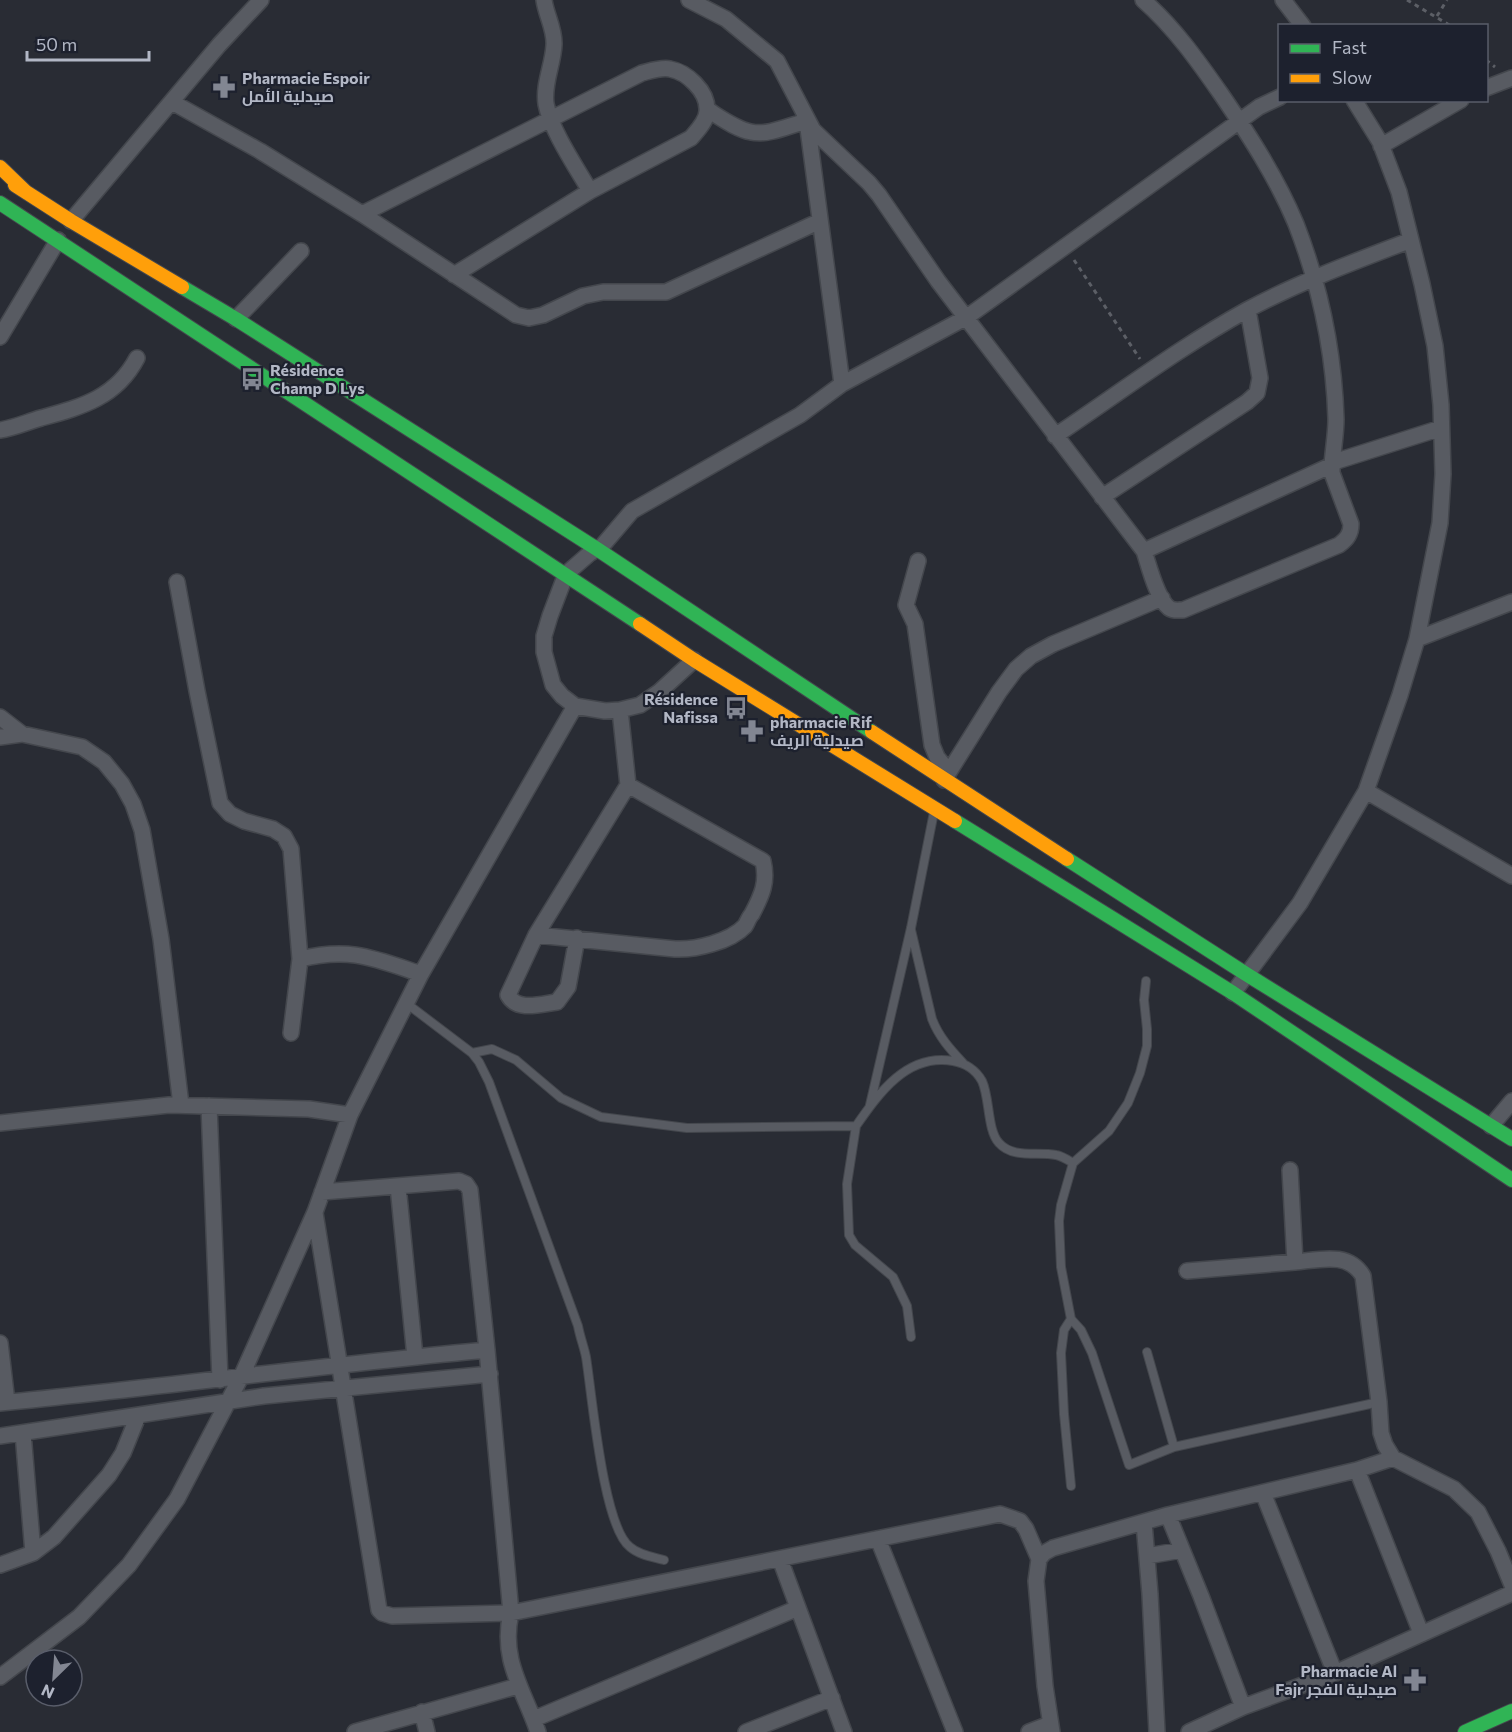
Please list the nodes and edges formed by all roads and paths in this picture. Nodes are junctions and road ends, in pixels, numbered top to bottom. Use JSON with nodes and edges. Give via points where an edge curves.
{"nodes":[{"id":1,"x":261,"y":0,"type":"edge"},
{"id":2,"x":544,"y":0,"type":"edge"},
{"id":3,"x":689,"y":0,"type":"edge"},
{"id":4,"x":1143,"y":0,"type":"edge"},
{"id":5,"x":1283,"y":0,"type":"edge"},
{"id":6,"x":1407,"y":0,"type":"edge"},
{"id":7,"x":1447,"y":0,"type":"edge"},
{"id":8,"x":1436,"y":17,"type":"junction"},
{"id":9,"x":1301,"y":24,"type":"edge"},
{"id":10,"x":1448,"y":24,"type":"edge"},
{"id":11,"x":1512,"y":78,"type":"edge"},
{"id":12,"x":1488,"y":87,"type":"edge"},
{"id":13,"x":1278,"y":98,"type":"edge"},
{"id":14,"x":172,"y":102,"type":"junction"},
{"id":15,"x":1355,"y":102,"type":"edge"},
{"id":16,"x":1458,"y":102,"type":"edge"},
{"id":17,"x":708,"y":110,"type":"junction"},
{"id":18,"x":550,"y":119,"type":"junction"},
{"id":19,"x":807,"y":121,"type":"junction"},
{"id":20,"x":1239,"y":121,"type":"junction"},
{"id":21,"x":1381,"y":146,"type":"junction"},
{"id":22,"x":0,"y":167,"type":"edge"},
{"id":23,"x":0,"y":175,"type":"edge"},
{"id":24,"x":590,"y":191,"type":"junction"},
{"id":25,"x":27,"y":193,"type":"junction"},
{"id":26,"x":0,"y":203,"type":"edge"},
{"id":27,"x":362,"y":214,"type":"junction"},
{"id":28,"x":71,"y":221,"type":"junction"},
{"id":29,"x":820,"y":221,"type":"junction"},
{"id":30,"x":58,"y":240,"type":"junction"},
{"id":31,"x":1411,"y":240,"type":"junction"},
{"id":32,"x":1065,"y":247,"type":"junction"},
{"id":33,"x":301,"y":251,"type":"dead end"},
{"id":34,"x":454,"y":275,"type":"junction"},
{"id":35,"x":1314,"y":278,"type":"junction"},
{"id":36,"x":1248,"y":310,"type":"junction"},
{"id":37,"x":967,"y":317,"type":"junction"},
{"id":38,"x":236,"y":319,"type":"junction"},
{"id":39,"x":0,"y":337,"type":"edge"},
{"id":40,"x":137,"y":358,"type":"dead end"},
{"id":41,"x":1149,"y":373,"type":"junction"},
{"id":42,"x":842,"y":384,"type":"junction"},
{"id":43,"x":1441,"y":428,"type":"junction"},
{"id":44,"x":0,"y":430,"type":"edge"},
{"id":45,"x":1055,"y":436,"type":"junction"},
{"id":46,"x":1332,"y":465,"type":"junction"},
{"id":47,"x":1102,"y":497,"type":"junction"},
{"id":48,"x":597,"y":549,"type":"junction"},
{"id":49,"x":1144,"y":551,"type":"junction"},
{"id":50,"x":918,"y":561,"type":"dead end"},
{"id":51,"x":566,"y":574,"type":"junction"},
{"id":52,"x":177,"y":582,"type":"dead end"},
{"id":53,"x":1162,"y":598,"type":"junction"},
{"id":54,"x":1512,"y":602,"type":"edge"},
{"id":55,"x":1417,"y":639,"type":"junction"},
{"id":56,"x":694,"y":660,"type":"junction"},
{"id":57,"x":575,"y":706,"type":"junction"},
{"id":58,"x":620,"y":710,"type":"junction"},
{"id":59,"x":0,"y":717,"type":"edge"},
{"id":60,"x":22,"y":734,"type":"junction"},
{"id":61,"x":0,"y":737,"type":"edge"},
{"id":62,"x":947,"y":776,"type":"junction"},
{"id":63,"x":628,"y":785,"type":"junction"},
{"id":64,"x":1366,"y":792,"type":"junction"},
{"id":65,"x":935,"y":808,"type":"junction"},
{"id":66,"x":1512,"y":876,"type":"edge"},
{"id":67,"x":911,"y":928,"type":"junction"},
{"id":68,"x":537,"y":935,"type":"junction"},
{"id":69,"x":577,"y":938,"type":"junction"},
{"id":70,"x":300,"y":959,"type":"junction"},
{"id":71,"x":421,"y":974,"type":"junction"},
{"id":72,"x":1246,"y":974,"type":"junction"},
{"id":73,"x":1146,"y":981,"type":"dead end"},
{"id":74,"x":1233,"y":993,"type":"junction"},
{"id":75,"x":406,"y":1003,"type":"junction"},
{"id":76,"x":1300,"y":1008,"type":"junction"},
{"id":77,"x":1286,"y":1028,"type":"junction"},
{"id":78,"x":291,"y":1033,"type":"dead end"},
{"id":79,"x":472,"y":1053,"type":"junction"},
{"id":80,"x":963,"y":1063,"type":"junction"},
{"id":81,"x":1512,"y":1101,"type":"edge"},
{"id":82,"x":181,"y":1105,"type":"junction"},
{"id":83,"x":209,"y":1106,"type":"junction"},
{"id":84,"x":870,"y":1106,"type":"junction"},
{"id":85,"x":350,"y":1115,"type":"junction"},
{"id":86,"x":0,"y":1123,"type":"edge"},
{"id":87,"x":856,"y":1126,"type":"junction"},
{"id":88,"x":1491,"y":1126,"type":"junction"},
{"id":89,"x":1512,"y":1139,"type":"edge"},
{"id":90,"x":1073,"y":1163,"type":"junction"},
{"id":91,"x":1290,"y":1170,"type":"dead end"},
{"id":92,"x":1512,"y":1180,"type":"edge"},
{"id":93,"x":398,"y":1186,"type":"junction"},
{"id":94,"x":322,"y":1192,"type":"junction"},
{"id":95,"x":315,"y":1212,"type":"junction"},
{"id":96,"x":1295,"y":1262,"type":"junction"},
{"id":97,"x":1187,"y":1271,"type":"dead end"},
{"id":98,"x":1071,"y":1320,"type":"junction"},
{"id":99,"x":911,"y":1337,"type":"dead end"},
{"id":100,"x":0,"y":1343,"type":"edge"},
{"id":101,"x":487,"y":1350,"type":"junction"},
{"id":102,"x":1147,"y":1352,"type":"dead end"},
{"id":103,"x":415,"y":1357,"type":"junction"},
{"id":104,"x":340,"y":1364,"type":"junction"},
{"id":105,"x":489,"y":1374,"type":"junction"},
{"id":106,"x":242,"y":1375,"type":"junction"},
{"id":107,"x":220,"y":1380,"type":"junction"},
{"id":108,"x":344,"y":1387,"type":"junction"},
{"id":109,"x":230,"y":1401,"type":"junction"},
{"id":110,"x":1380,"y":1402,"type":"junction"},
{"id":111,"x":3,"y":1403,"type":"edge"},
{"id":112,"x":138,"y":1416,"type":"junction"},
{"id":113,"x":23,"y":1432,"type":"junction"},
{"id":114,"x":0,"y":1436,"type":"edge"},
{"id":115,"x":1174,"y":1447,"type":"junction"},
{"id":116,"x":1393,"y":1458,"type":"junction"},
{"id":117,"x":1357,"y":1470,"type":"junction"},
{"id":118,"x":1071,"y":1486,"type":"dead end"},
{"id":119,"x":1263,"y":1493,"type":"junction"},
{"id":120,"x":1168,"y":1515,"type":"junction"},
{"id":121,"x":1144,"y":1523,"type":"junction"},
{"id":122,"x":878,"y":1539,"type":"junction"},
{"id":123,"x":1182,"y":1550,"type":"junction"},
{"id":124,"x":33,"y":1553,"type":"junction"},
{"id":125,"x":1147,"y":1556,"type":"junction"},
{"id":126,"x":780,"y":1559,"type":"junction"},
{"id":127,"x":1039,"y":1559,"type":"junction"},
{"id":128,"x":664,"y":1560,"type":"dead end"},
{"id":129,"x":0,"y":1565,"type":"edge"},
{"id":130,"x":1512,"y":1585,"type":"edge"},
{"id":131,"x":1512,"y":1593,"type":"edge"},
{"id":132,"x":798,"y":1608,"type":"junction"},
{"id":133,"x":511,"y":1613,"type":"junction"},
{"id":134,"x":1421,"y":1633,"type":"junction"},
{"id":135,"x":1335,"y":1673,"type":"junction"},
{"id":136,"x":0,"y":1677,"type":"edge"},
{"id":137,"x":518,"y":1686,"type":"junction"},
{"id":138,"x":832,"y":1698,"type":"junction"},
{"id":139,"x":1243,"y":1707,"type":"junction"},
{"id":140,"x":1512,"y":1711,"type":"edge"},
{"id":141,"x":422,"y":1712,"type":"junction"},
{"id":142,"x":536,"y":1726,"type":"edge"},
{"id":143,"x":1051,"y":1728,"type":"edge"},
{"id":144,"x":355,"y":1732,"type":"edge"},
{"id":145,"x":427,"y":1732,"type":"edge"},
{"id":146,"x":746,"y":1732,"type":"edge"},
{"id":147,"x":844,"y":1732,"type":"edge"},
{"id":148,"x":954,"y":1732,"type":"edge"},
{"id":149,"x":1029,"y":1732,"type":"edge"},
{"id":150,"x":1157,"y":1732,"type":"edge"},
{"id":151,"x":1189,"y":1732,"type":"edge"},
{"id":152,"x":1465,"y":1732,"type":"edge"}],
"edges":[{"from":1,"to":14,"type":"street"},
{"from":2,"to":18,"type":"street","via":[[554,33],[545,96]]},
{"from":3,"to":19,"type":"street","via":[[726,19],[777,61]]},
{"from":4,"to":20,"type":"street","via":[[1179,38]]},
{"from":5,"to":9,"type":"street"},
{"from":6,"to":8,"type":"path"},
{"from":7,"to":8,"type":"path"},
{"from":8,"to":10,"type":"path"},
{"from":11,"to":12,"type":"street"},
{"from":13,"to":20,"type":"street"},
{"from":14,"to":27,"type":"street"},
{"from":14,"to":28,"type":"street"},
{"from":15,"to":21,"type":"street"},
{"from":16,"to":21,"type":"street"},
{"from":17,"to":18,"type":"street","via":[[690,78],[668,68],[642,73]]},
{"from":17,"to":19,"type":"street","via":[[752,133]]},
{"from":17,"to":24,"type":"street","via":[[691,138]]},
{"from":18,"to":24,"type":"street"},
{"from":18,"to":27,"type":"street"},
{"from":19,"to":29,"type":"street"},
{"from":19,"to":37,"type":"street","via":[[869,183]]},
{"from":20,"to":32,"type":"street"},
{"from":20,"to":35,"type":"street","via":[[1295,223]]},
{"from":21,"to":31,"type":"street","via":[[1399,192]]},
{"from":22,"to":25,"type":"main road"},
{"from":23,"to":25,"type":"main road"},
{"from":24,"to":34,"type":"street"},
{"from":25,"to":28,"type":"main road"},
{"from":26,"to":30,"type":"main road"},
{"from":27,"to":34,"type":"street"},
{"from":28,"to":38,"type":"main road"},
{"from":29,"to":34,"type":"street","via":[[666,292],[603,292],[530,318],[516,315]]},
{"from":29,"to":42,"type":"street"},
{"from":30,"to":39,"type":"street"},
{"from":30,"to":51,"type":"main road"},
{"from":31,"to":35,"type":"street"},
{"from":31,"to":43,"type":"street","via":[[1435,346]]},
{"from":32,"to":37,"type":"street"},
{"from":32,"to":41,"type":"path"},
{"from":33,"to":38,"type":"street"},
{"from":35,"to":36,"type":"street"},
{"from":35,"to":46,"type":"street","via":[[1332,368],[1336,421]]},
{"from":36,"to":41,"type":"street"},
{"from":36,"to":47,"type":"street","via":[[1260,378],[1257,393]]},
{"from":37,"to":42,"type":"street"},
{"from":37,"to":45,"type":"street"},
{"from":38,"to":48,"type":"main road"},
{"from":40,"to":44,"type":"street","via":[[120,381],[87,404]]},
{"from":41,"to":45,"type":"street"},
{"from":42,"to":48,"type":"street","via":[[800,415],[632,511]]},
{"from":43,"to":46,"type":"street"},
{"from":43,"to":55,"type":"street","via":[[1440,522]]},
{"from":45,"to":47,"type":"street"},
{"from":46,"to":49,"type":"street"},
{"from":46,"to":53,"type":"street","via":[[1351,524],[1346,540],[1183,610],[1169,608]]},
{"from":47,"to":49,"type":"street"},
{"from":48,"to":51,"type":"street"},
{"from":48,"to":62,"type":"main road"},
{"from":49,"to":53,"type":"street"},
{"from":50,"to":62,"type":"street","via":[[906,604],[915,624],[932,745]]},
{"from":51,"to":56,"type":"main road"},
{"from":51,"to":57,"type":"street","via":[[547,626],[544,652],[553,685]]},
{"from":52,"to":70,"type":"street","via":[[220,803],[230,814],[284,836],[291,849]]},
{"from":53,"to":62,"type":"street","via":[[1031,656],[999,692]]},
{"from":54,"to":55,"type":"street"},
{"from":55,"to":64,"type":"street"},
{"from":56,"to":58,"type":"street","via":[[640,705]]},
{"from":56,"to":65,"type":"main road"},
{"from":57,"to":58,"type":"street"},
{"from":57,"to":71,"type":"street"},
{"from":58,"to":63,"type":"street"},
{"from":59,"to":60,"type":"street"},
{"from":60,"to":61,"type":"street"},
{"from":60,"to":82,"type":"street","via":[[82,747],[104,762],[133,804],[142,830],[161,939]]},
{"from":62,"to":72,"type":"main road"},
{"from":63,"to":68,"type":"street"},
{"from":63,"to":69,"type":"street","via":[[763,861],[763,894],[744,926],[693,950]]},
{"from":64,"to":66,"type":"street"},
{"from":64,"to":72,"type":"street","via":[[1300,903]]},
{"from":65,"to":67,"type":"lane"},
{"from":65,"to":74,"type":"main road"},
{"from":67,"to":80,"type":"lane","via":[[932,1019],[946,1045]]},
{"from":67,"to":84,"type":"lane"},
{"from":68,"to":69,"type":"street"},
{"from":68,"to":69,"type":"street","via":[[508,994],[517,1005],[558,1002],[568,987]]},
{"from":70,"to":71,"type":"street","via":[[338,953],[359,955]]},
{"from":70,"to":78,"type":"street"},
{"from":71,"to":75,"type":"street"},
{"from":72,"to":74,"type":"street"},
{"from":72,"to":76,"type":"main road"},
{"from":73,"to":90,"type":"lane","via":[[1147,1046],[1128,1103],[1109,1131]]},
{"from":74,"to":77,"type":"main road"},
{"from":75,"to":79,"type":"lane"},
{"from":75,"to":85,"type":"street"},
{"from":76,"to":77,"type":"main road"},
{"from":76,"to":88,"type":"main road"},
{"from":77,"to":92,"type":"main road"},
{"from":79,"to":87,"type":"lane","via":[[492,1049],[516,1060],[561,1098],[601,1117],[687,1128]]},
{"from":79,"to":128,"type":"lane","via":[[489,1082],[578,1326],[586,1354],[599,1456],[619,1532],[629,1547]]},
{"from":80,"to":84,"type":"lane","via":[[940,1060],[916,1064],[894,1080]]},
{"from":80,"to":90,"type":"lane","via":[[982,1082],[997,1142],[1006,1149],[1058,1155]]},
{"from":81,"to":88,"type":"street"},
{"from":82,"to":83,"type":"street"},
{"from":82,"to":86,"type":"street"},
{"from":83,"to":85,"type":"street","via":[[309,1109]]},
{"from":83,"to":107,"type":"street"},
{"from":84,"to":87,"type":"lane"},
{"from":85,"to":94,"type":"street"},
{"from":87,"to":99,"type":"lane","via":[[847,1184],[849,1235],[855,1245],[893,1277],[907,1306]]},
{"from":88,"to":89,"type":"main road"},
{"from":90,"to":98,"type":"lane","via":[[1059,1221],[1061,1267]]},
{"from":91,"to":96,"type":"street"},
{"from":93,"to":94,"type":"street"},
{"from":93,"to":101,"type":"street","via":[[459,1181],[470,1190]]},
{"from":93,"to":103,"type":"street"},
{"from":94,"to":95,"type":"street"},
{"from":95,"to":104,"type":"street"},
{"from":95,"to":106,"type":"street"},
{"from":96,"to":97,"type":"street"},
{"from":96,"to":110,"type":"street","via":[[1338,1258],[1359,1269]]},
{"from":98,"to":115,"type":"lane","via":[[1081,1330],[1092,1353],[1129,1465]]},
{"from":98,"to":118,"type":"lane","via":[[1064,1330],[1061,1353]]},
{"from":100,"to":111,"type":"street"},
{"from":101,"to":103,"type":"street"},
{"from":101,"to":105,"type":"street"},
{"from":102,"to":115,"type":"lane"},
{"from":103,"to":104,"type":"street"},
{"from":104,"to":106,"type":"street"},
{"from":104,"to":108,"type":"street"},
{"from":105,"to":108,"type":"street"},
{"from":105,"to":133,"type":"street"},
{"from":106,"to":107,"type":"street"},
{"from":106,"to":109,"type":"street"},
{"from":107,"to":111,"type":"street"},
{"from":108,"to":109,"type":"street"},
{"from":108,"to":133,"type":"street","via":[[379,1610],[392,1616]]},
{"from":109,"to":112,"type":"street"},
{"from":109,"to":136,"type":"street","via":[[177,1498],[129,1564],[79,1617]]},
{"from":110,"to":115,"type":"lane"},
{"from":110,"to":116,"type":"street","via":[[1382,1433]]},
{"from":112,"to":113,"type":"street"},
{"from":112,"to":124,"type":"street","via":[[123,1453],[109,1474],[54,1537]]},
{"from":113,"to":114,"type":"street"},
{"from":113,"to":124,"type":"street"},
{"from":116,"to":117,"type":"street"},
{"from":116,"to":130,"type":"street","via":[[1454,1489],[1478,1512]]},
{"from":117,"to":119,"type":"street"},
{"from":117,"to":134,"type":"street"},
{"from":119,"to":120,"type":"street"},
{"from":119,"to":135,"type":"street"},
{"from":120,"to":121,"type":"street"},
{"from":120,"to":123,"type":"street"},
{"from":121,"to":125,"type":"street"},
{"from":121,"to":127,"type":"street","via":[[1053,1548]]},
{"from":122,"to":126,"type":"street"},
{"from":122,"to":127,"type":"street","via":[[1000,1514],[1020,1521]]},
{"from":122,"to":148,"type":"street"},
{"from":123,"to":125,"type":"street"},
{"from":123,"to":139,"type":"street"},
{"from":124,"to":129,"type":"street"},
{"from":125,"to":150,"type":"street"},
{"from":126,"to":132,"type":"street"},
{"from":126,"to":133,"type":"street"},
{"from":127,"to":143,"type":"street","via":[[1036,1581]]},
{"from":131,"to":134,"type":"street"},
{"from":132,"to":138,"type":"street"},
{"from":132,"to":142,"type":"street"},
{"from":133,"to":137,"type":"street","via":[[507,1641]]},
{"from":134,"to":135,"type":"street"},
{"from":135,"to":139,"type":"street"},
{"from":137,"to":141,"type":"street"},
{"from":137,"to":142,"type":"street"},
{"from":138,"to":146,"type":"street"},
{"from":138,"to":147,"type":"street"},
{"from":139,"to":151,"type":"street"},
{"from":140,"to":152,"type":"main road"},
{"from":141,"to":144,"type":"street"},
{"from":141,"to":145,"type":"street"},
{"from":143,"to":149,"type":"street"}]}
